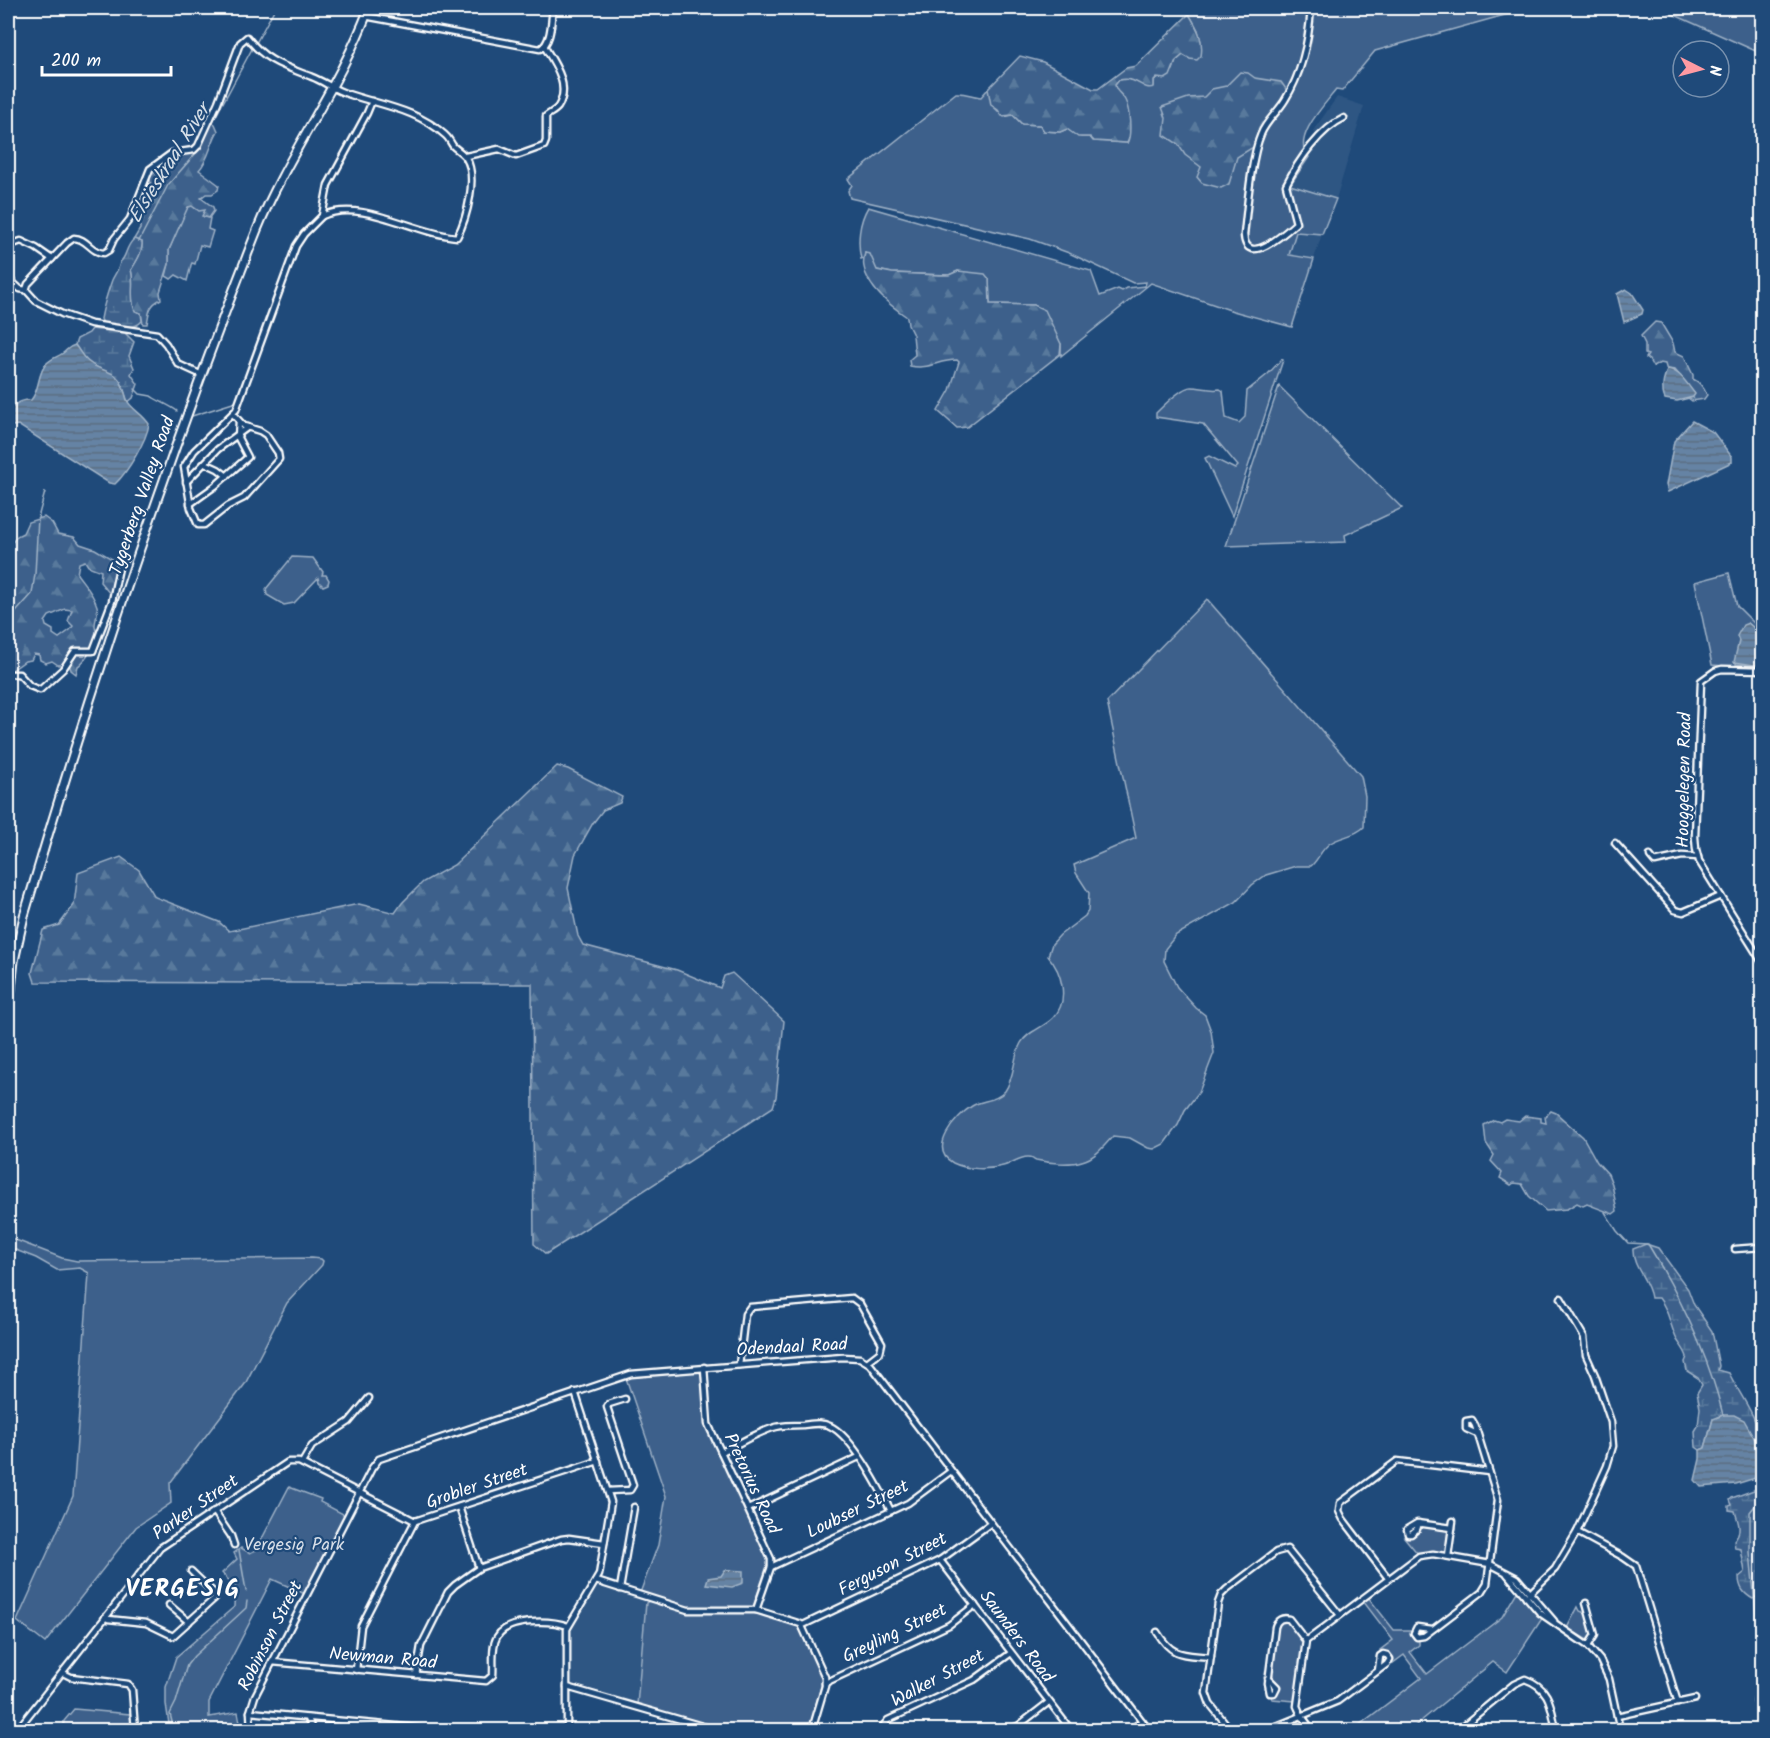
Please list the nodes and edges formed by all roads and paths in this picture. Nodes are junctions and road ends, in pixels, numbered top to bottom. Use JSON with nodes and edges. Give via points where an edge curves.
{"nodes":[{"id":1,"x":369,"y":8,"type":"edge"},
{"id":2,"x":553,"y":8,"type":"edge"},
{"id":3,"x":1311,"y":8,"type":"edge"},
{"id":4,"x":365,"y":16,"type":"junction"},
{"id":5,"x":544,"y":46,"type":"junction"},
{"id":6,"x":332,"y":86,"type":"junction"},
{"id":7,"x":372,"y":100,"type":"junction"},
{"id":8,"x":1344,"y":118,"type":"dead end"},
{"id":9,"x":466,"y":156,"type":"junction"},
{"id":10,"x":326,"y":201,"type":"junction"},
{"id":11,"x":337,"y":211,"type":"junction"},
{"id":12,"x":322,"y":216,"type":"junction"},
{"id":13,"x":8,"y":246,"type":"edge"},
{"id":14,"x":52,"y":259,"type":"junction"},
{"id":15,"x":8,"y":278,"type":"edge"},
{"id":16,"x":26,"y":290,"type":"junction"},
{"id":17,"x":202,"y":375,"type":"junction"},
{"id":18,"x":233,"y":414,"type":"junction"},
{"id":19,"x":239,"y":422,"type":"junction"},
{"id":20,"x":248,"y":427,"type":"junction"},
{"id":21,"x":238,"y":433,"type":"junction"},
{"id":22,"x":170,"y":460,"type":"junction"},
{"id":23,"x":205,"y":463,"type":"junction"},
{"id":24,"x":184,"y":467,"type":"junction"},
{"id":25,"x":227,"y":476,"type":"junction"},
{"id":26,"x":186,"y":482,"type":"junction"},
{"id":27,"x":190,"y":504,"type":"junction"},
{"id":28,"x":125,"y":559,"type":"dead end"},
{"id":29,"x":1762,"y":670,"type":"edge"},
{"id":30,"x":8,"y":674,"type":"edge"},
{"id":31,"x":1615,"y":843,"type":"dead end"},
{"id":32,"x":1650,"y":856,"type":"dead end"},
{"id":33,"x":1698,"y":857,"type":"junction"},
{"id":34,"x":1721,"y":896,"type":"junction"},
{"id":35,"x":1762,"y":962,"type":"edge"},
{"id":36,"x":8,"y":1017,"type":"edge"},
{"id":37,"x":1762,"y":1247,"type":"edge"},
{"id":38,"x":1735,"y":1249,"type":"dead end"},
{"id":39,"x":1561,"y":1298,"type":"dead end"},
{"id":40,"x":867,"y":1362,"type":"junction"},
{"id":41,"x":739,"y":1365,"type":"junction"},
{"id":42,"x":704,"y":1367,"type":"junction"},
{"id":43,"x":575,"y":1392,"type":"junction"},
{"id":44,"x":369,"y":1398,"type":"dead end"},
{"id":45,"x":625,"y":1399,"type":"dead end"},
{"id":46,"x":1477,"y":1434,"type":"dead end"},
{"id":47,"x":721,"y":1452,"type":"junction"},
{"id":48,"x":859,"y":1457,"type":"junction"},
{"id":49,"x":377,"y":1461,"type":"joint"},
{"id":50,"x":598,"y":1461,"type":"junction"},
{"id":51,"x":302,"y":1463,"type":"junction"},
{"id":52,"x":951,"y":1470,"type":"junction"},
{"id":53,"x":1489,"y":1472,"type":"junction"},
{"id":54,"x":609,"y":1491,"type":"junction"},
{"id":55,"x":359,"y":1492,"type":"junction"},
{"id":56,"x":459,"y":1507,"type":"junction"},
{"id":57,"x":634,"y":1507,"type":"dead end"},
{"id":58,"x":748,"y":1509,"type":"junction"},
{"id":59,"x":214,"y":1511,"type":"junction"},
{"id":60,"x":891,"y":1511,"type":"junction"},
{"id":61,"x":415,"y":1521,"type":"junction"},
{"id":62,"x":1453,"y":1521,"type":"dead end"},
{"id":63,"x":991,"y":1523,"type":"junction"},
{"id":64,"x":1419,"y":1523,"type":"dead end"},
{"id":65,"x":1452,"y":1528,"type":"junction"},
{"id":66,"x":1577,"y":1532,"type":"junction"},
{"id":67,"x":604,"y":1544,"type":"junction"},
{"id":68,"x":234,"y":1545,"type":"dead end"},
{"id":69,"x":1448,"y":1556,"type":"junction"},
{"id":70,"x":940,"y":1560,"type":"junction"},
{"id":71,"x":1490,"y":1564,"type":"junction"},
{"id":72,"x":771,"y":1567,"type":"junction"},
{"id":73,"x":479,"y":1568,"type":"junction"},
{"id":74,"x":191,"y":1571,"type":"dead end"},
{"id":75,"x":1507,"y":1574,"type":"junction"},
{"id":76,"x":1389,"y":1578,"type":"junction"},
{"id":77,"x":596,"y":1581,"type":"junction"},
{"id":78,"x":620,"y":1589,"type":"junction"},
{"id":79,"x":1531,"y":1592,"type":"junction"},
{"id":80,"x":1526,"y":1597,"type":"junction"},
{"id":81,"x":1586,"y":1603,"type":"dead end"},
{"id":82,"x":169,"y":1605,"type":"dead end"},
{"id":83,"x":975,"y":1605,"type":"junction"},
{"id":84,"x":756,"y":1610,"type":"junction"},
{"id":85,"x":1340,"y":1616,"type":"junction"},
{"id":86,"x":105,"y":1617,"type":"junction"},
{"id":87,"x":1554,"y":1621,"type":"junction"},
{"id":88,"x":189,"y":1622,"type":"junction"},
{"id":89,"x":802,"y":1625,"type":"junction"},
{"id":90,"x":568,"y":1626,"type":"junction"},
{"id":91,"x":1432,"y":1629,"type":"dead end"},
{"id":92,"x":1157,"y":1632,"type":"dead end"},
{"id":93,"x":1306,"y":1641,"type":"junction"},
{"id":94,"x":1588,"y":1646,"type":"junction"},
{"id":95,"x":1011,"y":1653,"type":"junction"},
{"id":96,"x":1211,"y":1657,"type":"junction"},
{"id":97,"x":272,"y":1662,"type":"junction"},
{"id":98,"x":356,"y":1670,"type":"junction"},
{"id":99,"x":1378,"y":1671,"type":"dead end"},
{"id":100,"x":63,"y":1673,"type":"junction"},
{"id":101,"x":416,"y":1675,"type":"junction"},
{"id":102,"x":1268,"y":1678,"type":"dead end"},
{"id":103,"x":825,"y":1683,"type":"junction"},
{"id":104,"x":567,"y":1687,"type":"junction"},
{"id":105,"x":1695,"y":1699,"type":"dead end"},
{"id":106,"x":1049,"y":1702,"type":"junction"},
{"id":107,"x":1678,"y":1703,"type":"junction"},
{"id":108,"x":250,"y":1712,"type":"junction"},
{"id":109,"x":1301,"y":1715,"type":"junction"},
{"id":110,"x":1617,"y":1716,"type":"junction"},
{"id":111,"x":308,"y":1718,"type":"junction"},
{"id":112,"x":1142,"y":1721,"type":"junction"},
{"id":113,"x":699,"y":1728,"type":"edge"},
{"id":114,"x":18,"y":1731,"type":"edge"},
{"id":115,"x":135,"y":1731,"type":"edge"},
{"id":116,"x":251,"y":1731,"type":"edge"},
{"id":117,"x":312,"y":1731,"type":"edge"},
{"id":118,"x":437,"y":1731,"type":"edge"},
{"id":119,"x":567,"y":1731,"type":"edge"},
{"id":120,"x":716,"y":1731,"type":"edge"},
{"id":121,"x":812,"y":1731,"type":"edge"},
{"id":122,"x":880,"y":1731,"type":"edge"},
{"id":123,"x":1008,"y":1731,"type":"edge"},
{"id":124,"x":1071,"y":1731,"type":"edge"},
{"id":125,"x":1130,"y":1731,"type":"edge"},
{"id":126,"x":1149,"y":1731,"type":"edge"},
{"id":127,"x":1231,"y":1731,"type":"edge"},
{"id":128,"x":1267,"y":1731,"type":"edge"},
{"id":129,"x":1312,"y":1731,"type":"edge"},
{"id":130,"x":1458,"y":1731,"type":"edge"},
{"id":131,"x":1556,"y":1731,"type":"edge"},
{"id":132,"x":1620,"y":1731,"type":"edge"}],
"edges":[{"from":1,"to":4,"type":"main road","name":"Tygerberg Valley Road"},
{"from":2,"to":5,"type":"street"},
{"from":3,"to":8,"type":"street","via":[[1298,72],[1257,147],[1244,235],[1250,247],[1266,247],[1296,223],[1286,185],[1319,136]]},
{"from":4,"to":5,"type":"street","via":[[536,49]]},
{"from":4,"to":6,"type":"main road","name":"Tygerberg Valley Road"},
{"from":5,"to":9,"type":"street","via":[[559,72],[562,90],[558,106],[546,116],[544,146],[516,156],[499,149]]},
{"from":6,"to":7,"type":"street"},
{"from":6,"to":14,"type":"street","via":[[281,66],[247,37],[240,43],[196,148],[172,153],[150,169],[130,219],[109,250],[98,253],[86,241],[76,238]]},
{"from":6,"to":17,"type":"main road","name":"Tygerberg Valley Road","via":[[262,220]]},
{"from":7,"to":9,"type":"street","via":[[401,109],[432,126]]},
{"from":7,"to":10,"type":"street","via":[[328,185]]},
{"from":9,"to":11,"type":"street","via":[[472,177],[457,237],[359,212]]},
{"from":10,"to":11,"type":"street"},
{"from":10,"to":12,"type":"street"},
{"from":11,"to":12,"type":"street"},
{"from":12,"to":18,"type":"street","via":[[296,246]]},
{"from":13,"to":14,"type":"street","via":[[24,242]]},
{"from":14,"to":16,"type":"street","via":[[27,284]]},
{"from":15,"to":16,"type":"street"},
{"from":16,"to":17,"type":"street","via":[[52,310],[96,325],[157,334],[178,364]]},
{"from":17,"to":22,"type":"main road","name":"Tygerberg Valley Road"},
{"from":18,"to":19,"type":"street"},
{"from":18,"to":24,"type":"street","via":[[189,456]]},
{"from":19,"to":20,"type":"street"},
{"from":19,"to":21,"type":"street"},
{"from":20,"to":21,"type":"street"},
{"from":20,"to":27,"type":"street","via":[[260,430],[270,439],[279,453],[278,462],[244,498],[204,525],[197,523]]},
{"from":21,"to":23,"type":"street"},
{"from":21,"to":25,"type":"street","via":[[248,457]]},
{"from":22,"to":24,"type":"street"},
{"from":22,"to":36,"type":"main road","name":"Tygerberg Valley Road","via":[[24,916]]},
{"from":23,"to":25,"type":"street"},
{"from":23,"to":26,"type":"street"},
{"from":24,"to":26,"type":"street"},
{"from":25,"to":27,"type":"street"},
{"from":26,"to":27,"type":"street"},
{"from":28,"to":30,"type":"street","via":[[120,563],[112,602],[93,651],[75,651],[63,669],[40,690],[30,687],[20,674]]},
{"from":29,"to":33,"type":"street","name":"Hooggelegen Road","via":[[1722,669],[1701,681],[1695,827]]},
{"from":31,"to":34,"type":"street","via":[[1675,910],[1683,912]]},
{"from":32,"to":33,"type":"street","via":[[1654,861]]},
{"from":33,"to":34,"type":"street","name":"Hooggelegen Road"},
{"from":34,"to":35,"type":"street","name":"Hooggelegen Road"},
{"from":37,"to":38,"type":"street"},
{"from":39,"to":66,"type":"street","via":[[1584,1336],[1586,1355],[1611,1422],[1613,1446]]},
{"from":40,"to":41,"type":"street","name":"Odendaal Road","via":[[843,1357]]},
{"from":40,"to":41,"type":"street","via":[[880,1352],[882,1343],[859,1302],[852,1298],[750,1307],[745,1314]]},
{"from":40,"to":52,"type":"street","name":"Odendaal Road"},
{"from":41,"to":42,"type":"street","name":"Odendaal Road"},
{"from":42,"to":43,"type":"street","name":"Odendaal Road","via":[[631,1374]]},
{"from":42,"to":47,"type":"street","name":"Pretorius Road","via":[[708,1424]]},
{"from":43,"to":49,"type":"street","name":"Odendaal Road"},
{"from":43,"to":50,"type":"street"},
{"from":44,"to":51,"type":"street","via":[[349,1422],[312,1446]]},
{"from":45,"to":54,"type":"street","via":[[607,1407],[633,1485],[630,1490]]},
{"from":46,"to":53,"type":"street"},
{"from":47,"to":48,"type":"street","via":[[773,1428],[817,1424],[840,1432]]},
{"from":47,"to":58,"type":"street","name":"Pretorius Road"},
{"from":48,"to":58,"type":"street"},
{"from":48,"to":60,"type":"street"},
{"from":49,"to":55,"type":"street","name":"Robinson Street"},
{"from":50,"to":54,"type":"street"},
{"from":50,"to":56,"type":"street","name":"Grobler Street"},
{"from":51,"to":55,"type":"street"},
{"from":51,"to":59,"type":"street","name":"Parker Street","via":[[288,1462]]},
{"from":52,"to":60,"type":"street","name":"Loubser Street","via":[[914,1500]]},
{"from":52,"to":63,"type":"street","name":"Odendaal Road"},
{"from":53,"to":71,"type":"street","via":[[1498,1500]]},
{"from":53,"to":76,"type":"street","via":[[1400,1461],[1340,1503],[1343,1519]]},
{"from":54,"to":67,"type":"street"},
{"from":55,"to":61,"type":"street"},
{"from":55,"to":97,"type":"street","name":"Robinson Street"},
{"from":56,"to":61,"type":"street","name":"Grobler Street"},
{"from":56,"to":73,"type":"street"},
{"from":57,"to":78,"type":"street"},
{"from":58,"to":72,"type":"street","name":"Pretorius Road","via":[[770,1556]]},
{"from":59,"to":68,"type":"street"},
{"from":59,"to":86,"type":"street","name":"Parker Street","via":[[160,1548]]},
{"from":60,"to":72,"type":"street","name":"Loubser Street"},
{"from":61,"to":98,"type":"street","name":"Grobler Street","via":[[361,1626]]},
{"from":62,"to":65,"type":"street"},
{"from":63,"to":70,"type":"street","name":"Ferguson Street"},
{"from":63,"to":112,"type":"street","name":"Odendaal Road"},
{"from":64,"to":65,"type":"street"},
{"from":65,"to":69,"type":"street"},
{"from":66,"to":79,"type":"street","via":[[1555,1569]]},
{"from":66,"to":107,"type":"street","via":[[1636,1566]]},
{"from":67,"to":73,"type":"street","via":[[564,1538]]},
{"from":67,"to":77,"type":"street"},
{"from":69,"to":71,"type":"street"},
{"from":69,"to":76,"type":"street","via":[[1419,1556]]},
{"from":70,"to":83,"type":"street","name":"Saunders Road"},
{"from":70,"to":89,"type":"street","name":"Ferguson Street"},
{"from":71,"to":75,"type":"street"},
{"from":71,"to":91,"type":"street","via":[[1482,1592]]},
{"from":72,"to":84,"type":"street"},
{"from":73,"to":101,"type":"street","via":[[448,1592],[422,1646]]},
{"from":74,"to":88,"type":"street","via":[[215,1596]]},
{"from":75,"to":79,"type":"street"},
{"from":75,"to":80,"type":"street"},
{"from":76,"to":85,"type":"street"},
{"from":77,"to":78,"type":"street"},
{"from":77,"to":90,"type":"street"},
{"from":78,"to":84,"type":"street","via":[[692,1610]]},
{"from":79,"to":80,"type":"street"},
{"from":79,"to":87,"type":"street"},
{"from":80,"to":87,"type":"street","via":[[1540,1613]]},
{"from":81,"to":94,"type":"street","via":[[1595,1633]]},
{"from":82,"to":88,"type":"street"},
{"from":83,"to":95,"type":"street","name":"Saunders Road"},
{"from":83,"to":103,"type":"street","name":"Greyling Street","via":[[949,1625]]},
{"from":84,"to":89,"type":"street"},
{"from":85,"to":93,"type":"street"},
{"from":85,"to":96,"type":"street","via":[[1292,1552],[1281,1549],[1221,1594]]},
{"from":86,"to":88,"type":"street","via":[[148,1625],[171,1637]]},
{"from":86,"to":100,"type":"street","name":"Parker Street"},
{"from":87,"to":94,"type":"street"},
{"from":89,"to":103,"type":"street"},
{"from":90,"to":101,"type":"street","name":"Newman Road","via":[[530,1621],[504,1629],[494,1643],[493,1672],[484,1681]]},
{"from":90,"to":104,"type":"street"},
{"from":92,"to":96,"type":"street","via":[[1173,1652]]},
{"from":93,"to":102,"type":"street","via":[[1289,1619],[1278,1621]]},
{"from":93,"to":109,"type":"street","via":[[1297,1699]]},
{"from":94,"to":110,"type":"street","via":[[1605,1668]]},
{"from":95,"to":106,"type":"street","name":"Saunders Road"},
{"from":95,"to":122,"type":"street","name":"Walker Street","via":[[974,1680],[888,1720]]},
{"from":96,"to":127,"type":"street","via":[[1207,1697]]},
{"from":97,"to":98,"type":"street","name":"Newman Road"},
{"from":97,"to":108,"type":"street","name":"Robinson Street"},
{"from":98,"to":101,"type":"street","name":"Newman Road"},
{"from":99,"to":109,"type":"street","via":[[1338,1701]]},
{"from":100,"to":114,"type":"street","name":"Parker Street"},
{"from":100,"to":115,"type":"street","via":[[128,1684],[132,1690]]},
{"from":103,"to":121,"type":"street"},
{"from":104,"to":113,"type":"street"},
{"from":104,"to":119,"type":"street"},
{"from":105,"to":107,"type":"street"},
{"from":106,"to":123,"type":"street"},
{"from":106,"to":124,"type":"street","name":"Saunders Road"},
{"from":107,"to":110,"type":"street"},
{"from":108,"to":111,"type":"street"},
{"from":108,"to":116,"type":"street","name":"Robinson Street"},
{"from":109,"to":128,"type":"street"},
{"from":109,"to":129,"type":"street"},
{"from":110,"to":132,"type":"street"},
{"from":111,"to":117,"type":"street"},
{"from":111,"to":118,"type":"street"},
{"from":112,"to":125,"type":"street"},
{"from":112,"to":126,"type":"street","name":"Odendaal Road"},
{"from":113,"to":120,"type":"street"},
{"from":130,"to":131,"type":"street","via":[[1525,1679],[1548,1695]]}]}
